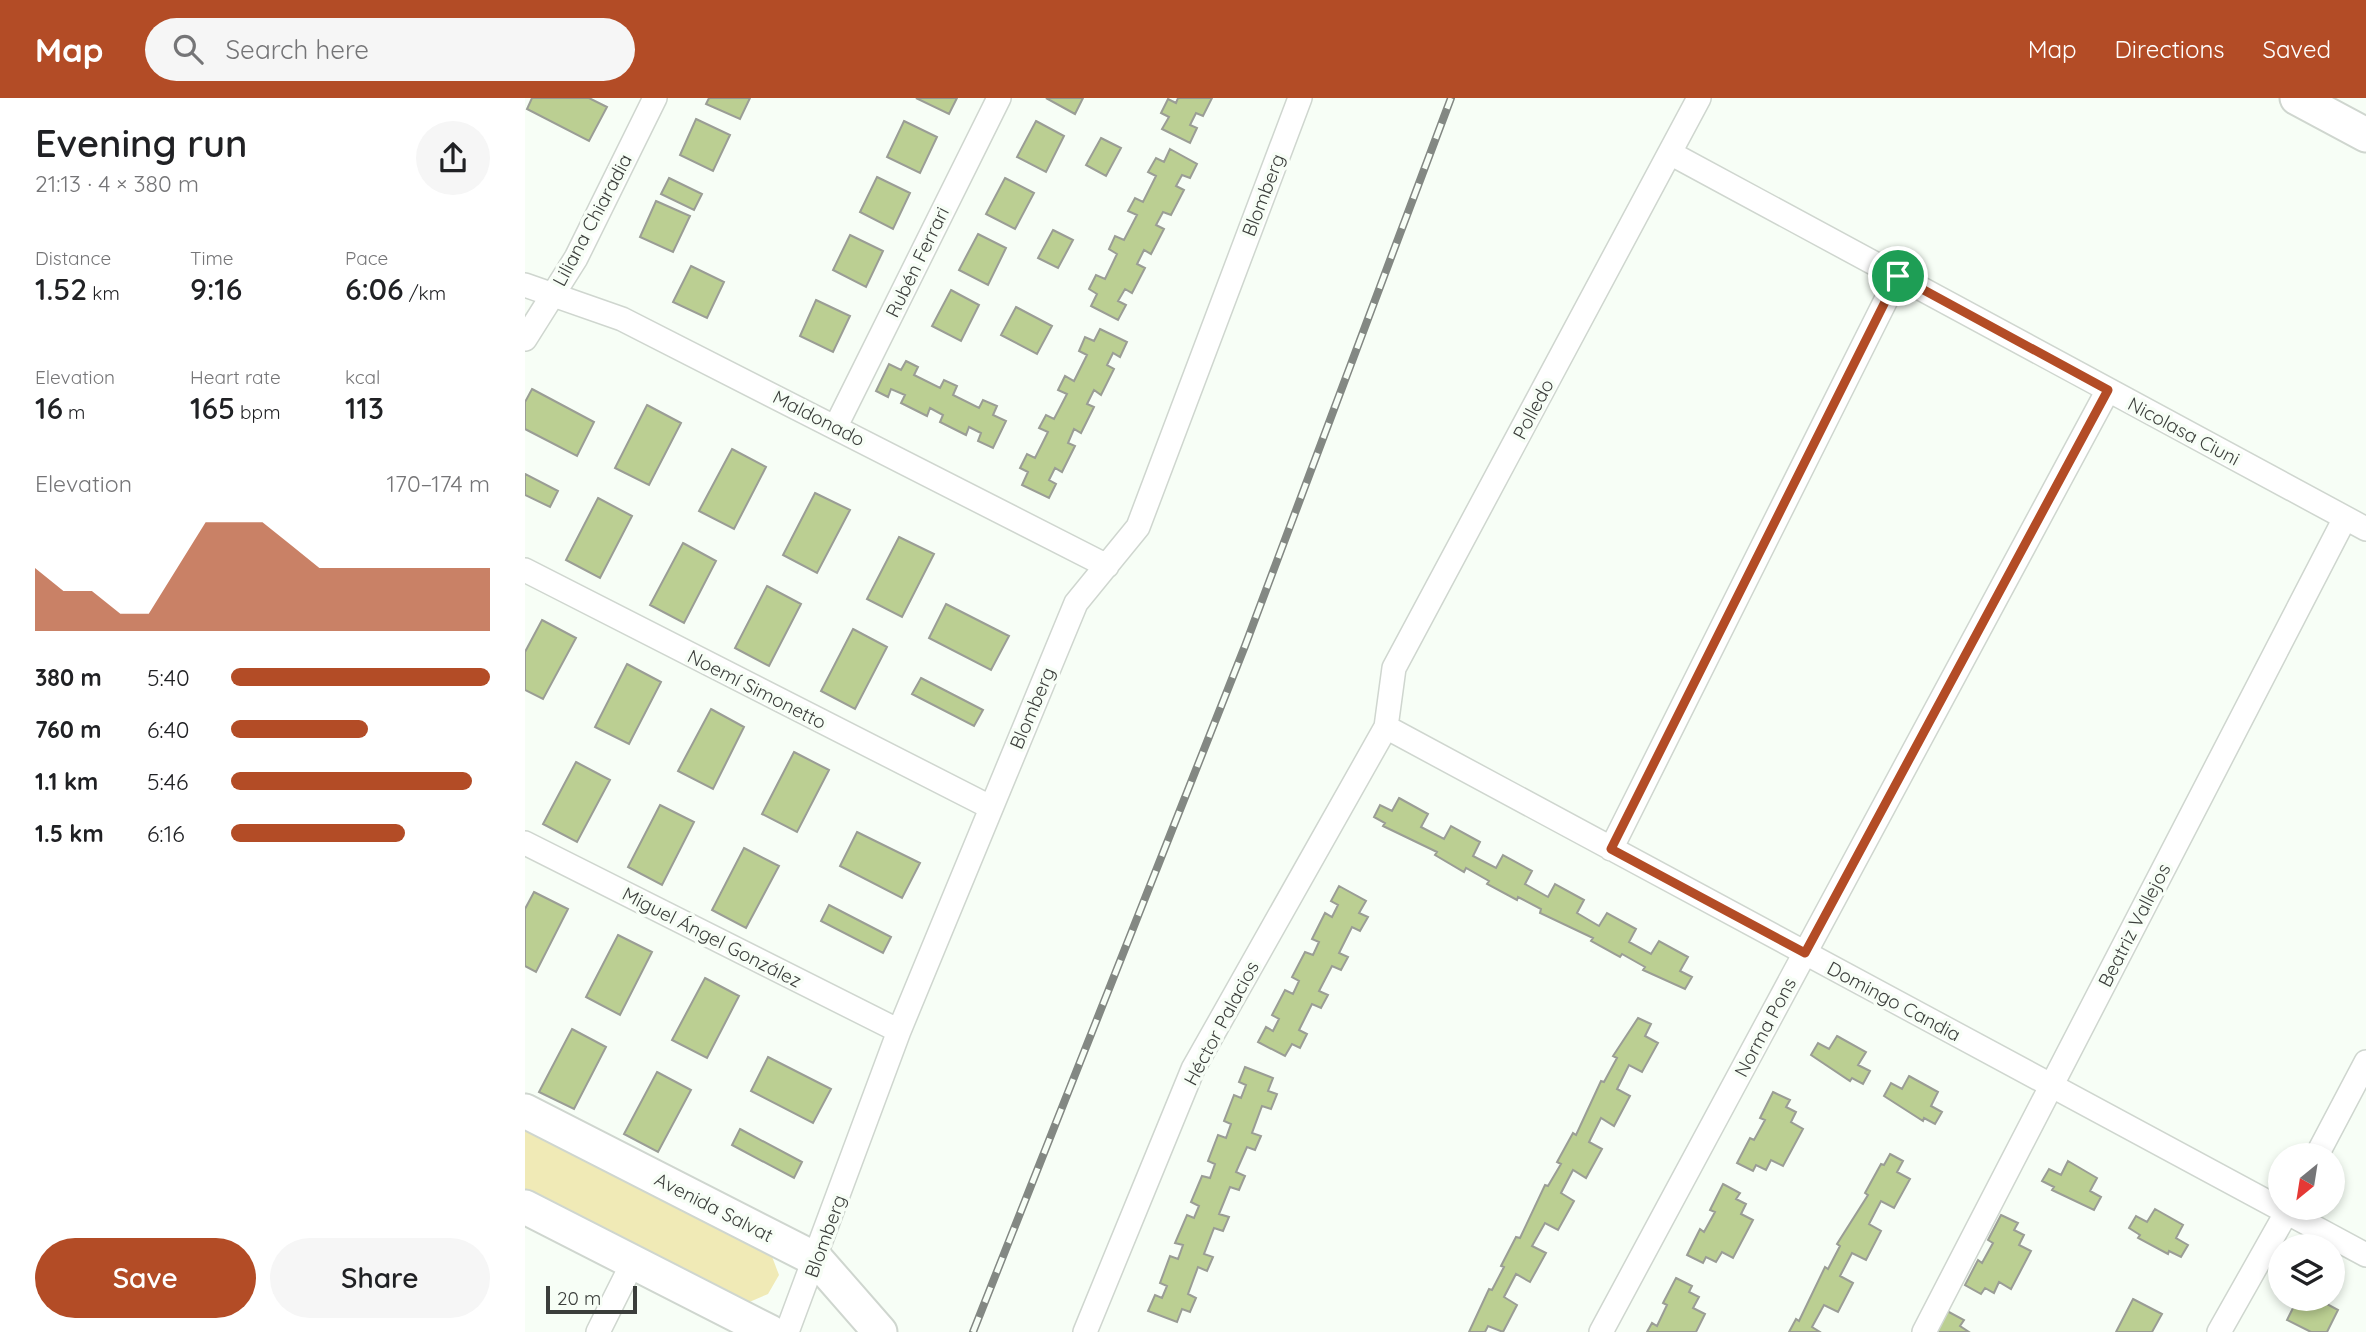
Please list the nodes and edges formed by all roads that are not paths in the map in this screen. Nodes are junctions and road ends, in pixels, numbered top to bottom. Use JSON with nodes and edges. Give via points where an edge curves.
{"nodes":[{"id":1,"x":655,"y":98,"type":"edge"},
{"id":2,"x":999,"y":98,"type":"edge"},
{"id":3,"x":1300,"y":98,"type":"edge"},
{"id":4,"x":1699,"y":98,"type":"edge"},
{"id":5,"x":2297,"y":98,"type":"edge"},
{"id":6,"x":2366,"y":135,"type":"edge"},
{"id":7,"x":1670,"y":153,"type":"junction"},
{"id":8,"x":1898,"y":276,"type":"junction"},
{"id":9,"x":525,"y":285,"type":"edge"},
{"id":10,"x":553,"y":294,"type":"junction"},
{"id":11,"x":525,"y":339,"type":"edge"},
{"id":12,"x":2108,"y":390,"type":"junction"},
{"id":13,"x":836,"y":426,"type":"junction"},
{"id":14,"x":2345,"y":518,"type":"junction"},
{"id":15,"x":2366,"y":529,"type":"edge"},
{"id":16,"x":1107,"y":566,"type":"junction"},
{"id":17,"x":525,"y":570,"type":"edge"},
{"id":18,"x":1386,"y":727,"type":"junction"},
{"id":19,"x":990,"y":807,"type":"junction"},
{"id":20,"x":525,"y":843,"type":"edge"},
{"id":21,"x":1611,"y":849,"type":"junction"},
{"id":22,"x":1805,"y":953,"type":"junction"},
{"id":23,"x":899,"y":1031,"type":"junction"},
{"id":24,"x":2366,"y":1062,"type":"edge"},
{"id":25,"x":2051,"y":1086,"type":"junction"},
{"id":26,"x":525,"y":1111,"type":"edge"},
{"id":27,"x":2323,"y":1143,"type":"edge"},
{"id":28,"x":2268,"y":1200,"type":"edge"},
{"id":29,"x":525,"y":1207,"type":"edge"},
{"id":30,"x":2282,"y":1220,"type":"edge"},
{"id":31,"x":2305,"y":1220,"type":"edge"},
{"id":32,"x":2366,"y":1255,"type":"edge"},
{"id":33,"x":817,"y":1260,"type":"junction"},
{"id":34,"x":633,"y":1262,"type":"junction"},
{"id":35,"x":598,"y":1332,"type":"edge"},
{"id":36,"x":769,"y":1332,"type":"edge"},
{"id":37,"x":787,"y":1332,"type":"edge"},
{"id":38,"x":880,"y":1332,"type":"edge"},
{"id":39,"x":1085,"y":1332,"type":"edge"},
{"id":40,"x":1601,"y":1332,"type":"edge"},
{"id":41,"x":1924,"y":1332,"type":"edge"},
{"id":42,"x":2219,"y":1332,"type":"edge"}],
"edges":[{"from":1,"to":10,"type":"street","name":"Liliana Chiaradia","via":[[576,258]]},
{"from":2,"to":13,"type":"street","name":"Rubén Ferrari"},
{"from":3,"to":16,"type":"street","name":"Blomberg","via":[[1138,527]]},
{"from":4,"to":7,"type":"street","name":"Polledo"},
{"from":5,"to":6,"type":"street"},
{"from":7,"to":8,"type":"street","name":"Nicolasa Ciuni"},
{"from":7,"to":18,"type":"street","name":"Polledo","via":[[1394,668]]},
{"from":8,"to":12,"type":"street","name":"Nicolasa Ciuni"},
{"from":8,"to":21,"type":"street"},
{"from":9,"to":10,"type":"street","name":"Maldonado"},
{"from":10,"to":11,"type":"street","name":"Liliana Chiaradia"},
{"from":10,"to":13,"type":"street","name":"Maldonado","via":[[622,319]]},
{"from":12,"to":14,"type":"street","name":"Nicolasa Ciuni"},
{"from":12,"to":22,"type":"street","name":"Norma Pons"},
{"from":13,"to":16,"type":"street","name":"Maldonado"},
{"from":14,"to":15,"type":"street","name":"Nicolasa Ciuni"},
{"from":14,"to":25,"type":"street","name":"Beatriz Vallejos"},
{"from":16,"to":19,"type":"street","name":"Blomberg","via":[[1076,603]]},
{"from":17,"to":19,"type":"street","name":"Noemí Simonetto"},
{"from":18,"to":21,"type":"street","name":"Domingo Candia"},
{"from":18,"to":39,"type":"street","name":"Héctor Palacios","via":[[1193,1069]]},
{"from":19,"to":23,"type":"street","name":"Blomberg"},
{"from":20,"to":23,"type":"street","name":"Miguel Ángel González"},
{"from":21,"to":22,"type":"street","name":"Domingo Candia"},
{"from":22,"to":25,"type":"street","name":"Domingo Candia"},
{"from":22,"to":40,"type":"street","name":"Norma Pons"},
{"from":23,"to":33,"type":"street","name":"Blomberg"},
{"from":24,"to":27,"type":"street"},
{"from":25,"to":28,"type":"street","name":"Domingo Candia"},
{"from":25,"to":41,"type":"street","name":"Beatriz Vallejos"},
{"from":26,"to":33,"type":"street","name":"Avenida Salvat"},
{"from":29,"to":34,"type":"street"},
{"from":30,"to":42,"type":"street"},
{"from":31,"to":32,"type":"street","name":"Domingo Candia"},
{"from":33,"to":37,"type":"street","name":"Blomberg"},
{"from":33,"to":38,"type":"street","name":"Avenida Salvat"},
{"from":34,"to":35,"type":"street"},
{"from":34,"to":36,"type":"street"}]}
